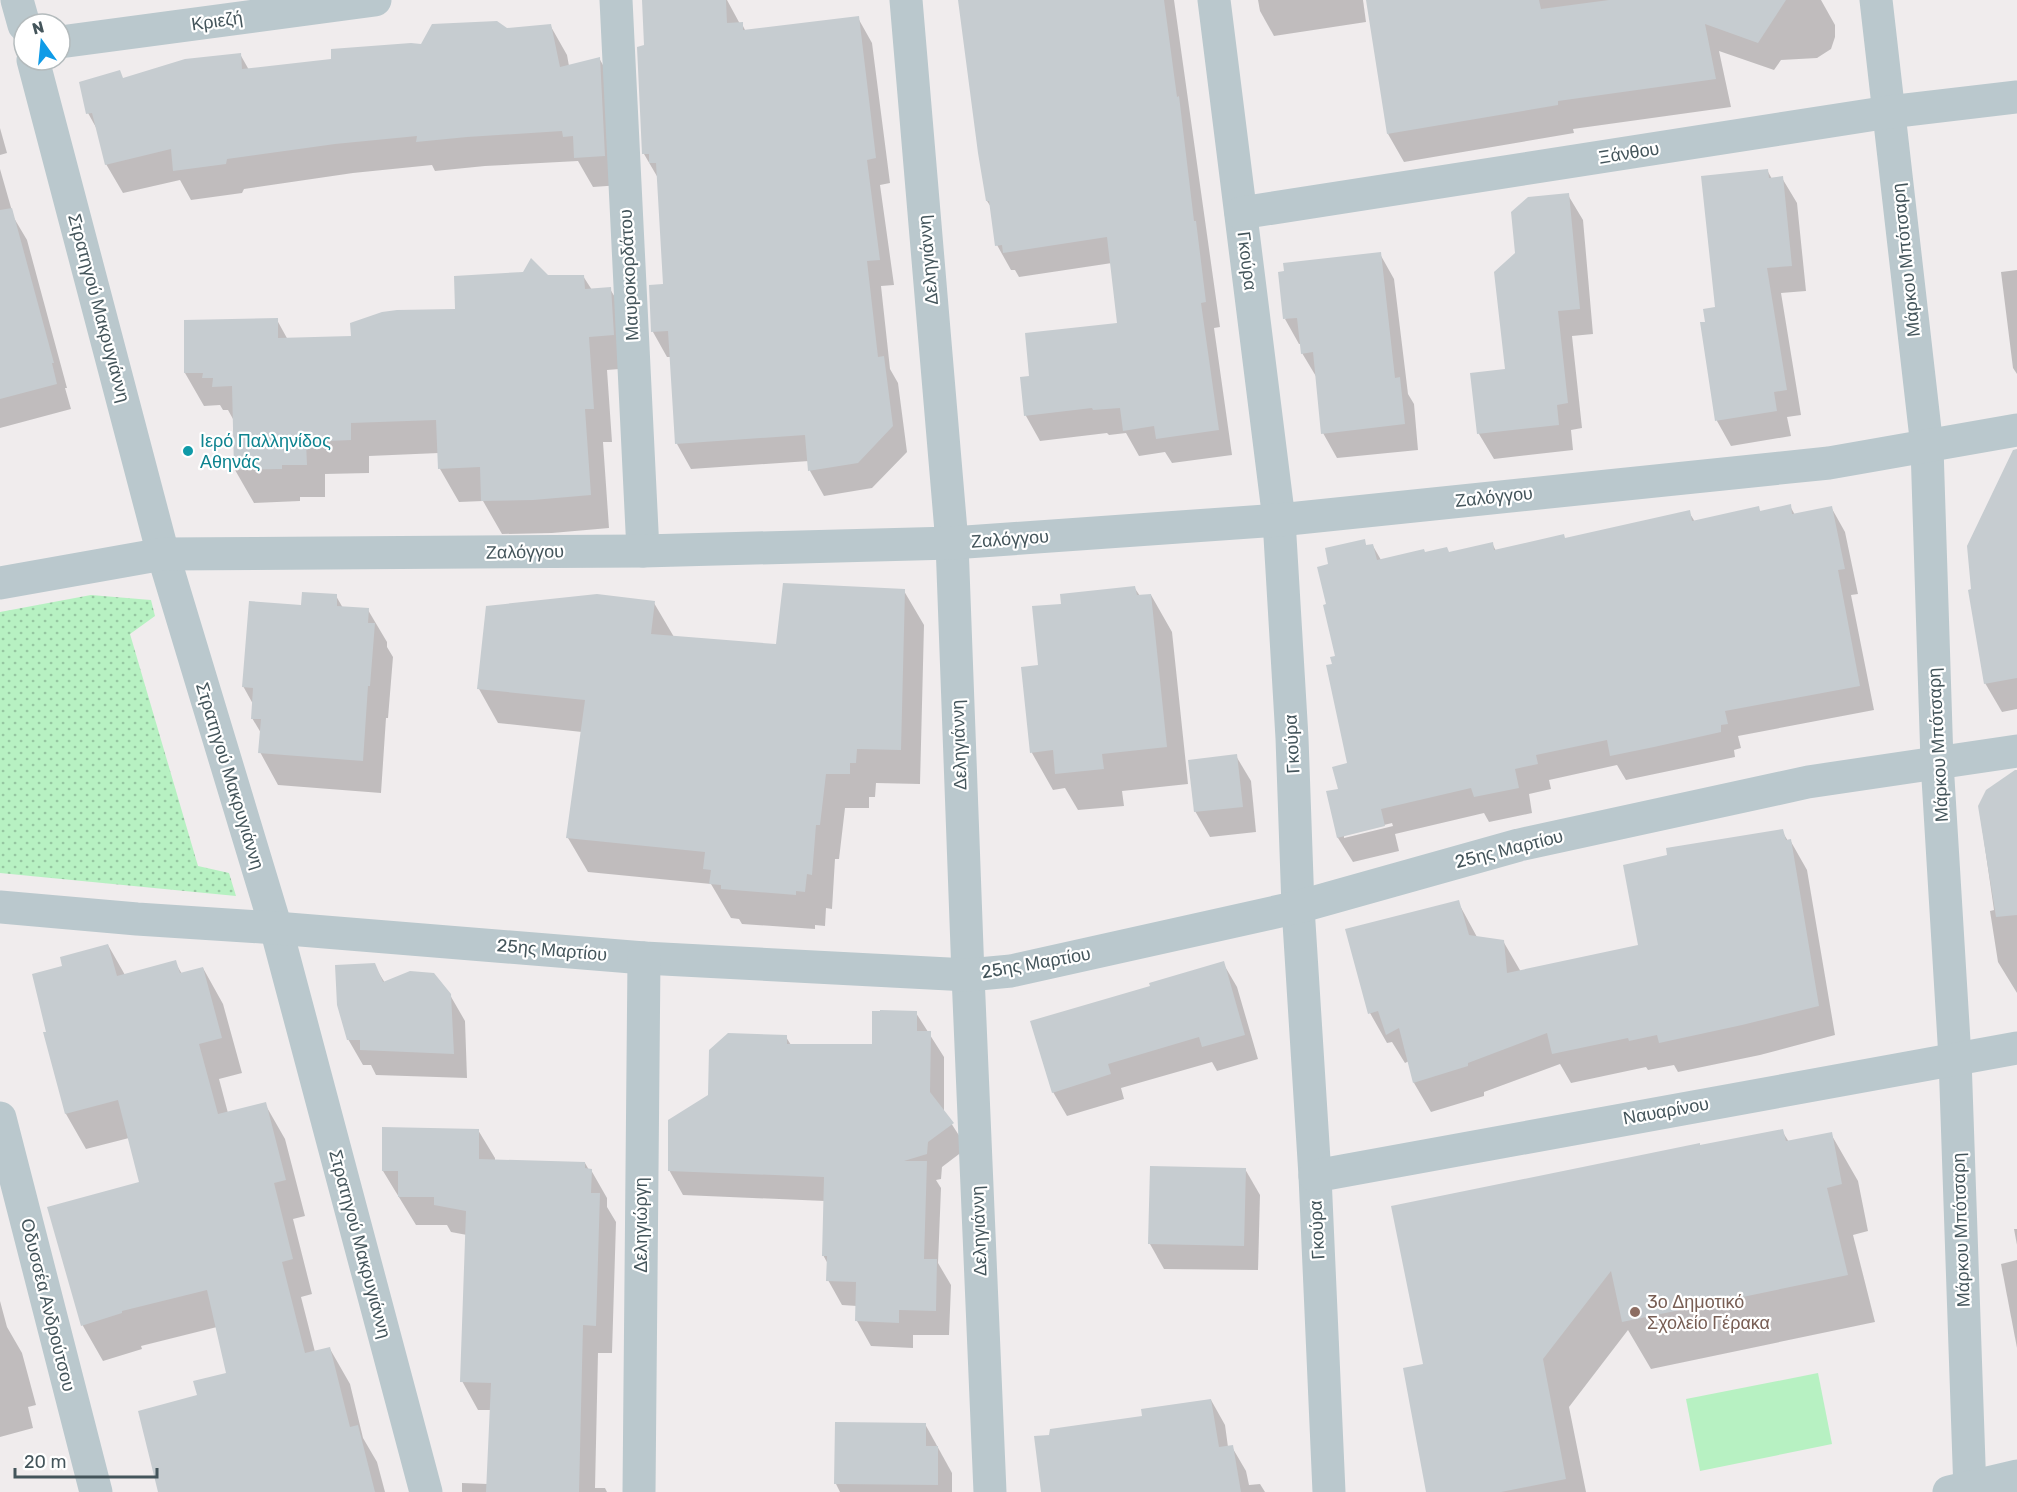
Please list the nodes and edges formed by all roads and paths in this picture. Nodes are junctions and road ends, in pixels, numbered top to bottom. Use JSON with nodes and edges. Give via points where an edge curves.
{"nodes":[{"id":1,"x":375,"y":0,"type":"edge"},
{"id":2,"x":616,"y":0,"type":"edge"},
{"id":3,"x":906,"y":0,"type":"edge"},
{"id":4,"x":1214,"y":0,"type":"edge"},
{"id":5,"x":1876,"y":0,"type":"edge"},
{"id":6,"x":72,"y":40,"type":"edge"},
{"id":7,"x":36,"y":72,"type":"edge"},
{"id":8,"x":2017,"y":97,"type":"edge"},
{"id":9,"x":1889,"y":112,"type":"junction"},
{"id":10,"x":1241,"y":213,"type":"junction"},
{"id":11,"x":2017,"y":430,"type":"edge"},
{"id":12,"x":1927,"y":447,"type":"junction"},
{"id":13,"x":1279,"y":519,"type":"junction"},
{"id":14,"x":952,"y":543,"type":"junction"},
{"id":15,"x":643,"y":551,"type":"junction"},
{"id":16,"x":163,"y":554,"type":"junction"},
{"id":17,"x":0,"y":583,"type":"edge"},
{"id":18,"x":2017,"y":751,"type":"edge"},
{"id":19,"x":1937,"y":762,"type":"junction"},
{"id":20,"x":0,"y":907,"type":"edge"},
{"id":21,"x":1298,"y":907,"type":"junction"},
{"id":22,"x":276,"y":928,"type":"junction"},
{"id":23,"x":644,"y":958,"type":"junction"},
{"id":24,"x":968,"y":975,"type":"junction"},
{"id":25,"x":2017,"y":1048,"type":"edge"},
{"id":26,"x":1955,"y":1058,"type":"junction"},
{"id":27,"x":0,"y":1118,"type":"edge"},
{"id":28,"x":1314,"y":1176,"type":"junction"},
{"id":29,"x":2017,"y":1476,"type":"edge"},
{"id":30,"x":1963,"y":1490,"type":"edge"},
{"id":31,"x":96,"y":1492,"type":"edge"},
{"id":32,"x":426,"y":1492,"type":"edge"},
{"id":33,"x":639,"y":1492,"type":"edge"},
{"id":34,"x":990,"y":1492,"type":"edge"},
{"id":35,"x":1329,"y":1492,"type":"edge"}],
"edges":[{"from":1,"to":6,"type":"street","name":"Κριεζή"},
{"from":2,"to":15,"type":"street","name":"Μαυροκορδάτου"},
{"from":3,"to":14,"type":"street","name":"Δεληγιάννη"},
{"from":4,"to":10,"type":"street","name":"Γκούρα"},
{"from":5,"to":9,"type":"street","name":"Μάρκου Μπότσαρη"},
{"from":7,"to":16,"type":"street","name":"Στρατηγού Μακρυγιάννη"},
{"from":8,"to":9,"type":"street","name":"Ξάνθου"},
{"from":9,"to":10,"type":"street","name":"Ξάνθου"},
{"from":9,"to":12,"type":"street","name":"Μάρκου Μπότσαρη"},
{"from":10,"to":13,"type":"street","name":"Γκούρα"},
{"from":11,"to":12,"type":"street","name":"Ζαλόγγου"},
{"from":12,"to":13,"type":"street","name":"Ζαλόγγου","via":[[1829,463]]},
{"from":12,"to":19,"type":"street","name":"Μάρκου Μπότσαρη"},
{"from":13,"to":14,"type":"street","name":"Ζαλόγγου"},
{"from":13,"to":21,"type":"street","name":"Γκούρα"},
{"from":14,"to":15,"type":"street","name":"Ζαλόγγου"},
{"from":14,"to":24,"type":"street","name":"Δεληγιάννη"},
{"from":15,"to":16,"type":"street","name":"Ζαλόγγου"},
{"from":16,"to":17,"type":"street","name":"Ζαλόγγου"},
{"from":16,"to":22,"type":"street","name":"Στρατηγού Μακρυγιάννη"},
{"from":18,"to":19,"type":"street","name":"25ης Μαρτίου"},
{"from":19,"to":21,"type":"street","name":"25ης Μαρτίου","via":[[1808,782],[1531,842]]},
{"from":19,"to":26,"type":"street","name":"Μάρκου Μπότσαρη"},
{"from":20,"to":22,"type":"street","name":"25ης Μαρτίου"},
{"from":21,"to":24,"type":"street","name":"25ης Μαρτίου","via":[[1011,971]]},
{"from":21,"to":28,"type":"street","name":"Γκούρα"},
{"from":22,"to":23,"type":"street","name":"25ης Μαρτίου"},
{"from":22,"to":32,"type":"street","name":"Στρατηγού Μακρυγιάννη"},
{"from":23,"to":24,"type":"street","name":"25ης Μαρτίου"},
{"from":23,"to":33,"type":"street","name":"Δεληγιώργη"},
{"from":24,"to":34,"type":"street","name":"Δεληγιάννη"},
{"from":25,"to":26,"type":"street","name":"Ναυαρίνου"},
{"from":26,"to":28,"type":"street","name":"Ναυαρίνου"},
{"from":26,"to":30,"type":"street","name":"Μάρκου Μπότσαρη"},
{"from":27,"to":31,"type":"street","name":"Οδυσσέα Ανδρούτσου"},
{"from":28,"to":35,"type":"street","name":"Γκούρα"},
{"from":29,"to":30,"type":"street"}]}
